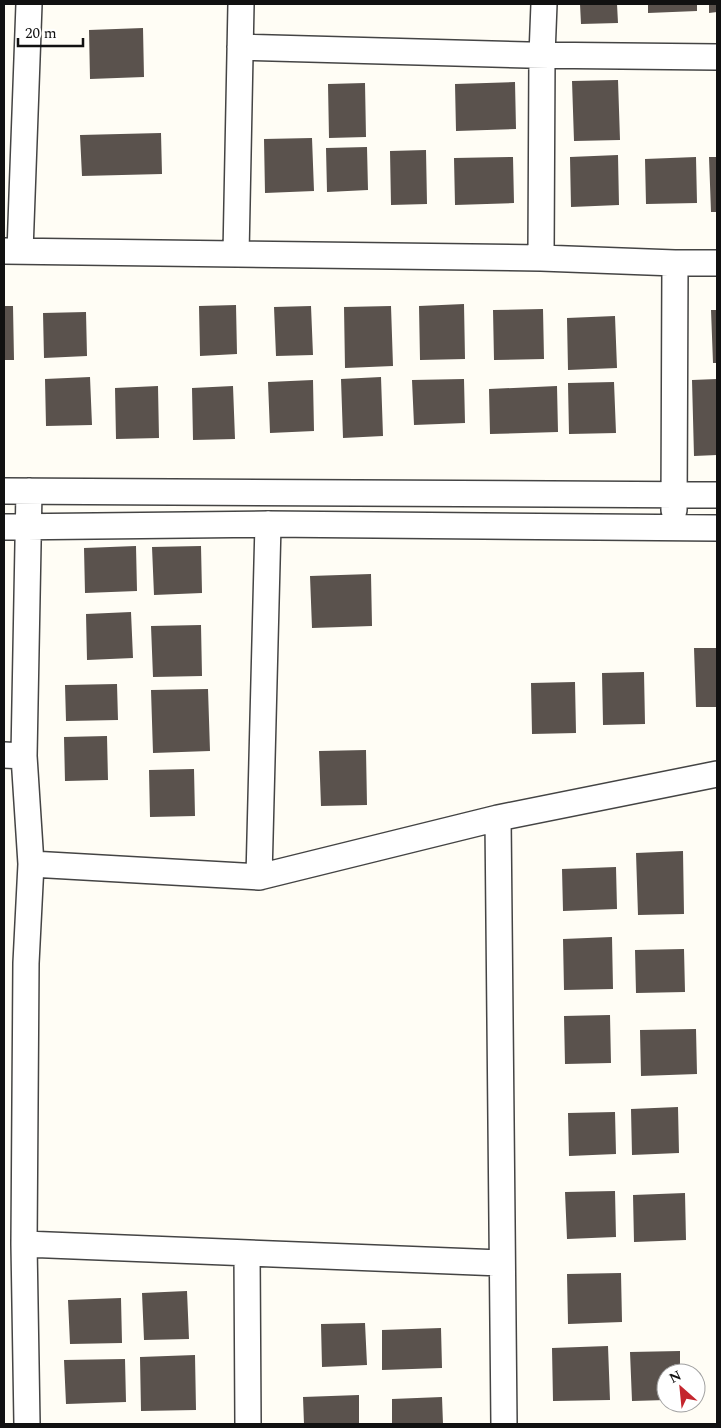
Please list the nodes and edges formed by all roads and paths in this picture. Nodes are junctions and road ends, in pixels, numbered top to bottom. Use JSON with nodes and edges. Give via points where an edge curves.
{"nodes":[{"id":1,"x":29,"y":4,"type":"edge"},
{"id":2,"x":241,"y":4,"type":"edge"},
{"id":3,"x":544,"y":4,"type":"edge"},
{"id":4,"x":240,"y":48,"type":"junction"},
{"id":5,"x":542,"y":55,"type":"junction"},
{"id":6,"x":717,"y":57,"type":"edge"},
{"id":7,"x":12,"y":251,"type":"edge"},
{"id":8,"x":236,"y":254,"type":"junction"},
{"id":9,"x":541,"y":258,"type":"junction"},
{"id":10,"x":675,"y":263,"type":"junction"},
{"id":11,"x":717,"y":263,"type":"edge"},
{"id":12,"x":4,"y":491,"type":"edge"},
{"id":13,"x":29,"y":491,"type":"junction"},
{"id":14,"x":674,"y":494,"type":"junction"},
{"id":15,"x":717,"y":495,"type":"edge"},
{"id":16,"x":268,"y":524,"type":"junction"},
{"id":17,"x":16,"y":527,"type":"edge"},
{"id":18,"x":674,"y":528,"type":"junction"},
{"id":19,"x":717,"y":528,"type":"edge"},
{"id":20,"x":14,"y":756,"type":"edge"},
{"id":21,"x":717,"y":774,"type":"edge"},
{"id":22,"x":498,"y":818,"type":"junction"},
{"id":23,"x":31,"y":864,"type":"junction"},
{"id":24,"x":259,"y":877,"type":"junction"},
{"id":25,"x":15,"y":964,"type":"edge"},
{"id":26,"x":24,"y":1244,"type":"junction"},
{"id":27,"x":247,"y":1253,"type":"junction"},
{"id":28,"x":501,"y":1263,"type":"junction"},
{"id":29,"x":27,"y":1424,"type":"edge"},
{"id":30,"x":248,"y":1424,"type":"edge"},
{"id":31,"x":504,"y":1424,"type":"edge"}],
"edges":[{"from":1,"to":7,"type":"street"},
{"from":2,"to":4,"type":"street"},
{"from":3,"to":5,"type":"street"},
{"from":4,"to":5,"type":"street"},
{"from":4,"to":8,"type":"street"},
{"from":5,"to":6,"type":"street"},
{"from":5,"to":9,"type":"street"},
{"from":7,"to":8,"type":"street"},
{"from":8,"to":9,"type":"street"},
{"from":9,"to":10,"type":"street"},
{"from":10,"to":11,"type":"street"},
{"from":10,"to":14,"type":"street"},
{"from":12,"to":13,"type":"street"},
{"from":13,"to":14,"type":"street"},
{"from":13,"to":17,"type":"street"},
{"from":14,"to":15,"type":"street"},
{"from":14,"to":18,"type":"street"},
{"from":16,"to":17,"type":"street"},
{"from":16,"to":18,"type":"street"},
{"from":16,"to":24,"type":"street"},
{"from":17,"to":20,"type":"street"},
{"from":18,"to":19,"type":"street"},
{"from":20,"to":23,"type":"street"},
{"from":21,"to":22,"type":"street"},
{"from":22,"to":24,"type":"street"},
{"from":22,"to":28,"type":"street"},
{"from":23,"to":24,"type":"street"},
{"from":23,"to":25,"type":"street"},
{"from":25,"to":26,"type":"street"},
{"from":26,"to":27,"type":"street"},
{"from":26,"to":29,"type":"street"},
{"from":27,"to":28,"type":"street"},
{"from":27,"to":30,"type":"street"},
{"from":28,"to":31,"type":"street"}]}
